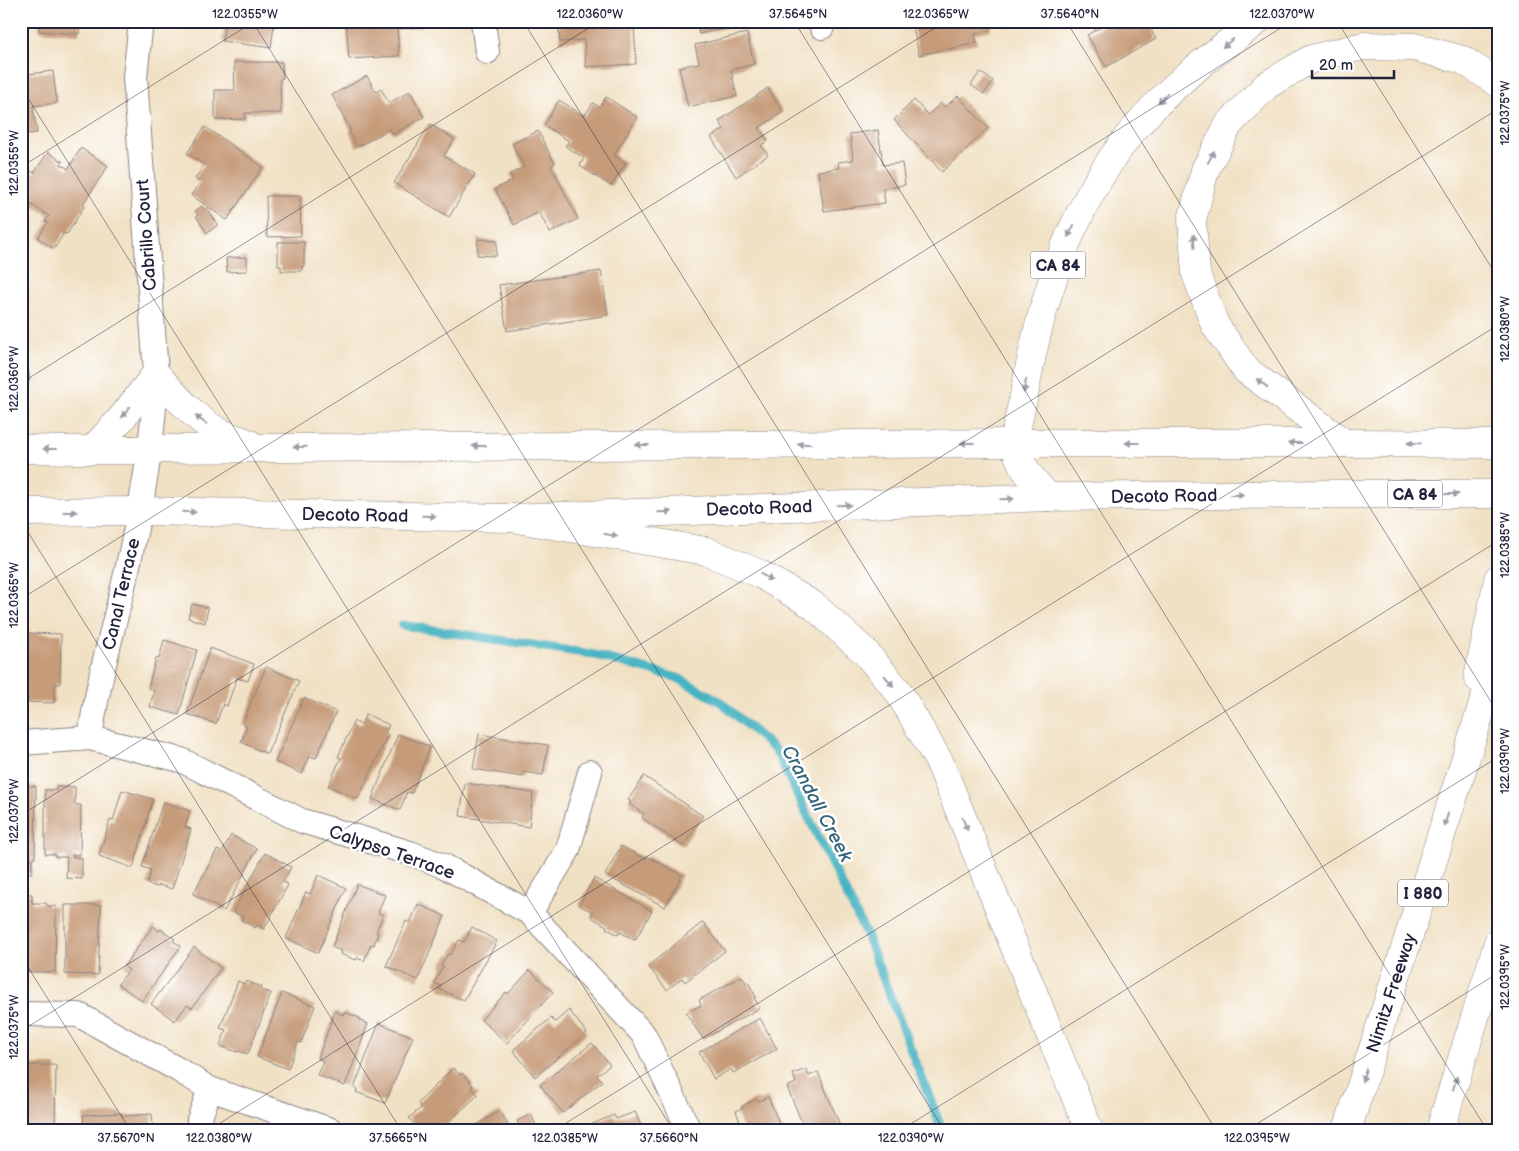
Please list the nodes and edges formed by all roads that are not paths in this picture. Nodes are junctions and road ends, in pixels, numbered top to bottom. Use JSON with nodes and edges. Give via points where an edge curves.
{"nodes":[{"id":1,"x":141,"y":21,"type":"edge"},
{"id":2,"x":483,"y":21,"type":"edge"},
{"id":3,"x":1257,"y":21,"type":"edge"},
{"id":4,"x":487,"y":52,"type":"dead end"},
{"id":5,"x":1498,"y":83,"type":"edge"},
{"id":6,"x":156,"y":374,"type":"junction"},
{"id":7,"x":1016,"y":443,"type":"junction"},
{"id":8,"x":1344,"y":443,"type":"junction"},
{"id":9,"x":1498,"y":444,"type":"edge"},
{"id":10,"x":260,"y":448,"type":"junction"},
{"id":11,"x":21,"y":449,"type":"edge"},
{"id":12,"x":93,"y":449,"type":"junction"},
{"id":13,"x":151,"y":449,"type":"junction"},
{"id":14,"x":1498,"y":494,"type":"edge"},
{"id":15,"x":1048,"y":497,"type":"junction"},
{"id":16,"x":140,"y":511,"type":"junction"},
{"id":17,"x":21,"y":512,"type":"edge"},
{"id":18,"x":511,"y":518,"type":"junction"},
{"id":19,"x":1498,"y":579,"type":"edge"},
{"id":20,"x":1498,"y":657,"type":"edge"},
{"id":21,"x":90,"y":738,"type":"junction"},
{"id":22,"x":21,"y":743,"type":"edge"},
{"id":23,"x":590,"y":772,"type":"dead end"},
{"id":24,"x":1455,"y":794,"type":"junction"},
{"id":25,"x":530,"y":913,"type":"junction"},
{"id":26,"x":1498,"y":943,"type":"edge"},
{"id":27,"x":21,"y":1014,"type":"edge"},
{"id":28,"x":210,"y":1090,"type":"junction"},
{"id":29,"x":199,"y":1130,"type":"edge"},
{"id":30,"x":331,"y":1130,"type":"edge"},
{"id":31,"x":690,"y":1130,"type":"edge"},
{"id":32,"x":1089,"y":1130,"type":"edge"},
{"id":33,"x":1347,"y":1130,"type":"edge"},
{"id":34,"x":1440,"y":1130,"type":"edge"}],
"edges":[{"from":1,"to":6,"type":"street","name":"Cabrillo Court","via":[[135,77]]},
{"from":2,"to":4,"type":"street"},
{"from":3,"to":7,"type":"main road","number":"CA 84","one_way":true,"via":[[1170,89],[1130,134],[1094,186],[1068,238],[1046,294]]},
{"from":8,"to":5,"type":"main road","one_way":true,"via":[[1246,370],[1214,325],[1196,274],[1192,220],[1204,170],[1229,124],[1267,85],[1311,59],[1363,46],[1414,47],[1463,60]]},
{"from":10,"to":6,"type":"main road","one_way":true,"via":[[198,419]]},
{"from":6,"to":12,"type":"main road","one_way":true},
{"from":6,"to":13,"type":"street","name":"Cabrillo Court"},
{"from":8,"to":7,"type":"main road","one_way":true},
{"from":7,"to":10,"type":"main road","one_way":true},
{"from":7,"to":15,"type":"main road","number":"CA 84","via":[[1031,478]]},
{"from":9,"to":8,"type":"main road","one_way":true},
{"from":10,"to":13,"type":"main road"},
{"from":12,"to":11,"type":"main road","one_way":true},
{"from":12,"to":13,"type":"main road"},
{"from":13,"to":16,"type":"street","name":"Canal Terrace"},
{"from":15,"to":14,"type":"main road","name":"Decoto Road","number":"CA 84","one_way":true},
{"from":18,"to":15,"type":"main road","name":"Decoto Road","one_way":true},
{"from":17,"to":16,"type":"main road","name":"Decoto Road","one_way":true},
{"from":16,"to":18,"type":"main road","name":"Decoto Road","one_way":true},
{"from":16,"to":21,"type":"street","name":"Canal Terrace"},
{"from":18,"to":32,"type":"main road","one_way":true,"via":[[706,551],[760,574],[813,605],[865,652],[898,691],[940,763]]},
{"from":19,"to":24,"type":"main road"},
{"from":20,"to":24,"type":"main road","name":"Nimitz Freeway","number":"I 880"},
{"from":21,"to":22,"type":"street","name":"Calypso Terrace"},
{"from":21,"to":25,"type":"street","name":"Calypso Terrace","via":[[181,760],[302,821],[446,867]]},
{"from":23,"to":25,"type":"street","via":[[568,850]]},
{"from":24,"to":33,"type":"main road","name":"Nimitz Freeway","number":"I 880","one_way":true},
{"from":25,"to":31,"type":"street","name":"Calypso Terrace","via":[[644,1035]]},
{"from":34,"to":26,"type":"main road","one_way":true},
{"from":27,"to":28,"type":"street","via":[[79,1015]]},
{"from":28,"to":29,"type":"street","via":[[199,1120]]},
{"from":28,"to":30,"type":"street"}]}
